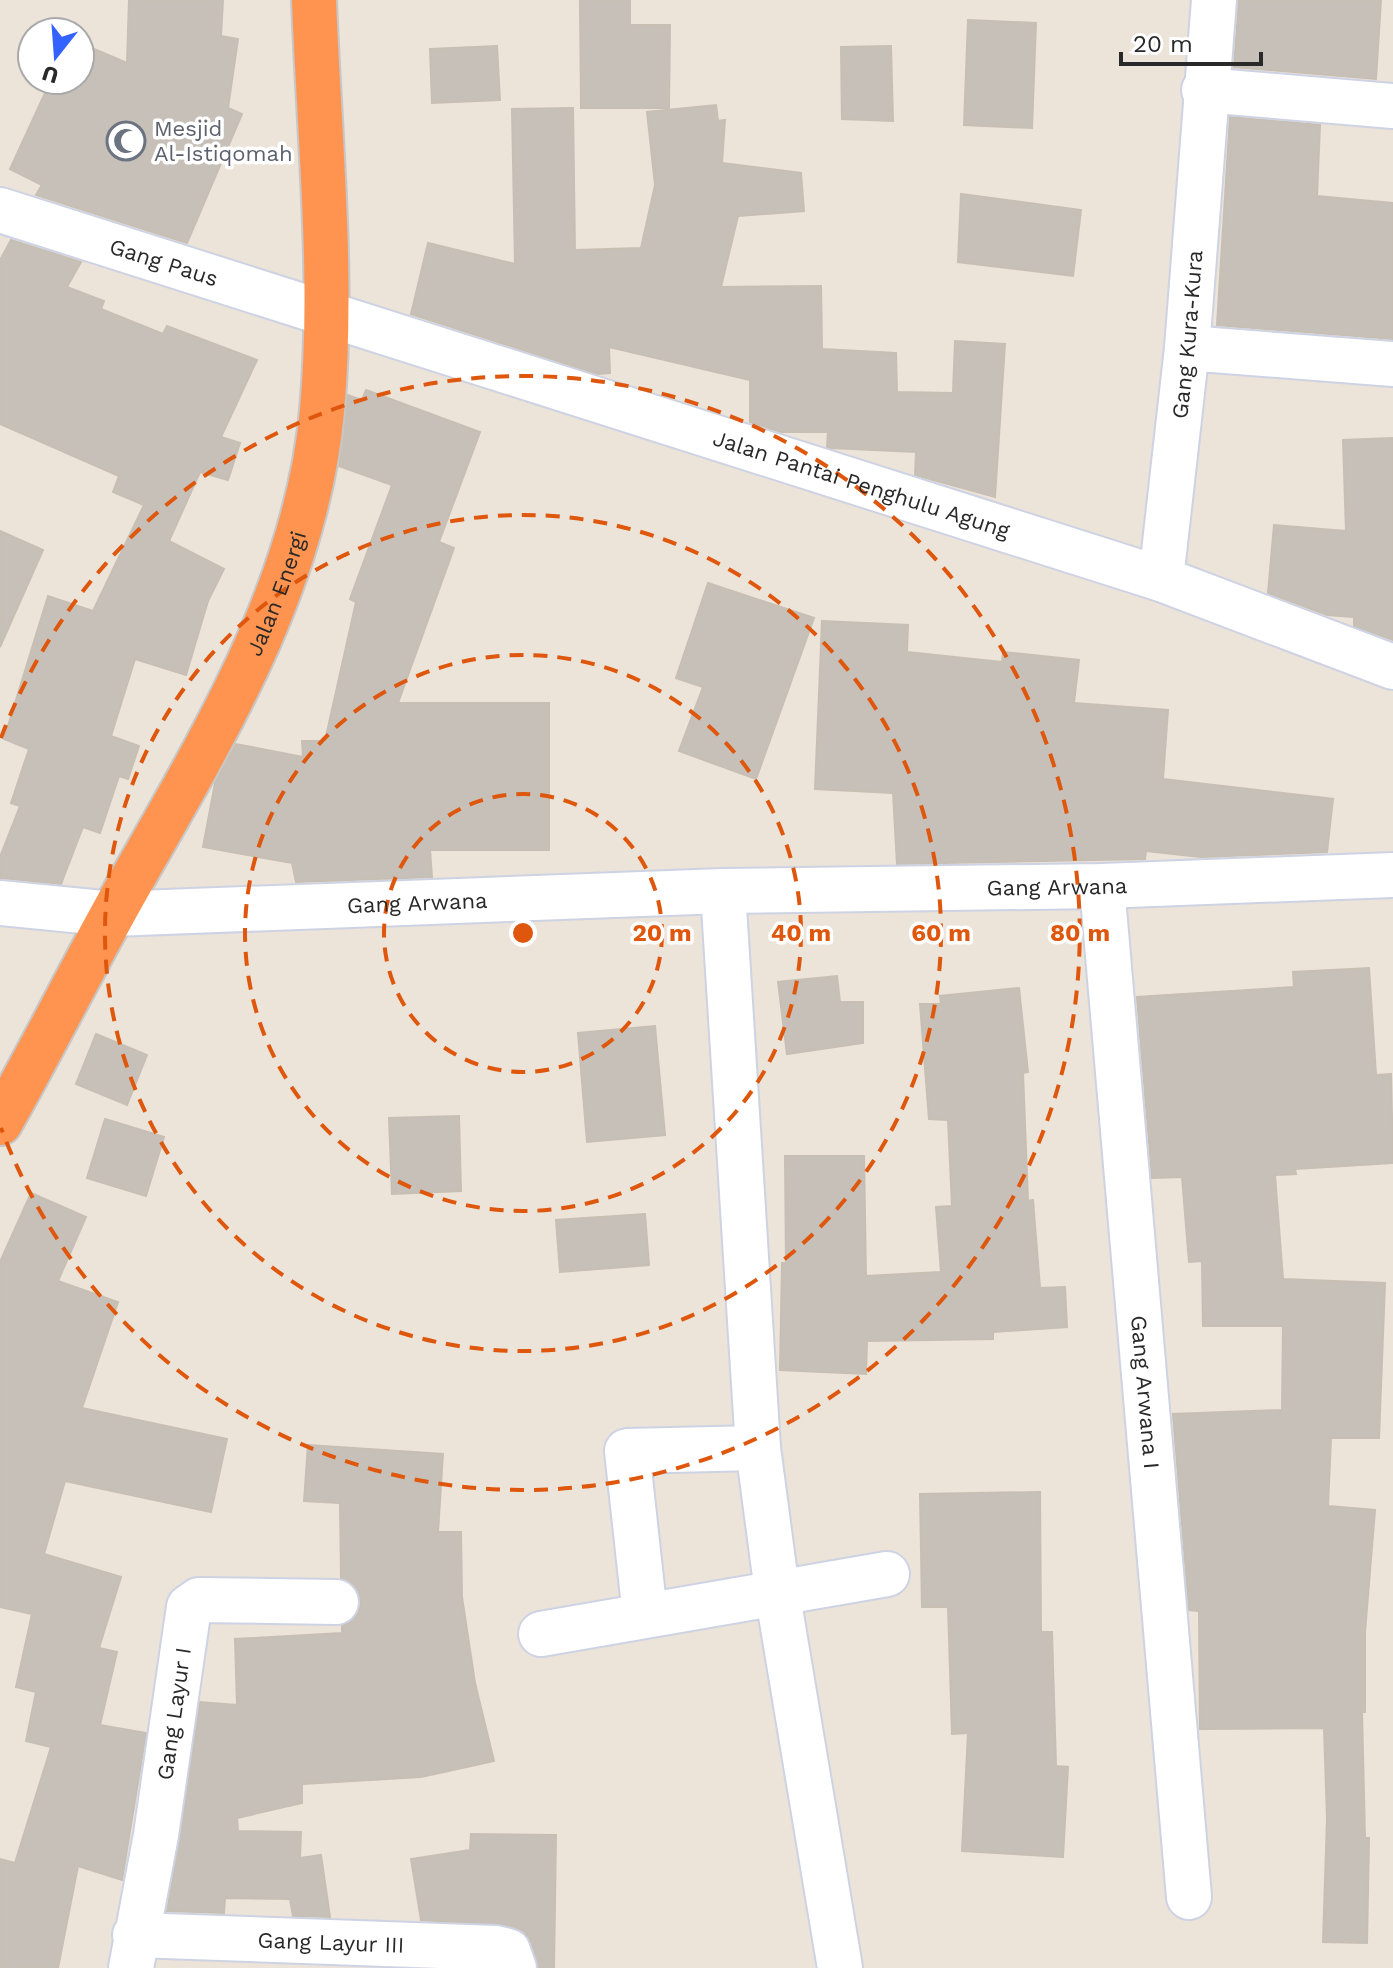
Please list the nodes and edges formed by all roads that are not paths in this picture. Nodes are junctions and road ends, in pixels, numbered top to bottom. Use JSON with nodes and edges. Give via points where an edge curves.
{"nodes":[{"id":1,"x":314,"y":0,"type":"edge"},
{"id":2,"x":1214,"y":0,"type":"edge"},
{"id":3,"x":1204,"y":90,"type":"junction"},
{"id":4,"x":1393,"y":106,"type":"edge"},
{"id":5,"x":0,"y":210,"type":"edge"},
{"id":6,"x":327,"y":313,"type":"junction"},
{"id":7,"x":1187,"y":348,"type":"junction"},
{"id":8,"x":1393,"y":364,"type":"edge"},
{"id":9,"x":1161,"y":579,"type":"junction"},
{"id":10,"x":1393,"y":667,"type":"edge"},
{"id":11,"x":1393,"y":875,"type":"edge"},
{"id":12,"x":1102,"y":886,"type":"junction"},
{"id":13,"x":723,"y":891,"type":"junction"},
{"id":14,"x":0,"y":903,"type":"edge"},
{"id":15,"x":113,"y":914,"type":"junction"},
{"id":16,"x":0,"y":1123,"type":"edge"},
{"id":17,"x":758,"y":1448,"type":"junction"},
{"id":18,"x":887,"y":1574,"type":"dead end"},
{"id":19,"x":777,"y":1591,"type":"junction"},
{"id":20,"x":336,"y":1602,"type":"dead end"},
{"id":21,"x":645,"y":1615,"type":"junction"},
{"id":22,"x":541,"y":1634,"type":"dead end"},
{"id":23,"x":1189,"y":1897,"type":"dead end"},
{"id":24,"x":133,"y":1952,"type":"edge"},
{"id":25,"x":514,"y":1968,"type":"edge"},
{"id":26,"x":840,"y":1968,"type":"edge"}],
"edges":[{"from":1,"to":6,"type":"highway","name":"Jalan Energi"},
{"from":2,"to":3,"type":"street","name":"Gang Kura-Kura"},
{"from":3,"to":4,"type":"street"},
{"from":3,"to":7,"type":"street","name":"Gang Kura-Kura"},
{"from":5,"to":6,"type":"street","name":"Gang Paus"},
{"from":6,"to":9,"type":"street","name":"Jalan Pantai Penghulu Agung"},
{"from":6,"to":15,"type":"highway","name":"Jalan Energi","via":[[313,469],[271,615],[206,752]]},
{"from":7,"to":8,"type":"street"},
{"from":7,"to":9,"type":"street","name":"Gang Kura-Kura"},
{"from":9,"to":10,"type":"street","name":"Jalan Pantai Penghulu Agung"},
{"from":11,"to":12,"type":"street","name":"Gang Arwana"},
{"from":12,"to":13,"type":"street","name":"Gang Arwana"},
{"from":12,"to":23,"type":"street","name":"Gang Arwana I"},
{"from":13,"to":15,"type":"street","name":"Gang Arwana"},
{"from":13,"to":17,"type":"street"},
{"from":14,"to":15,"type":"street","name":"Gang Arwana"},
{"from":15,"to":16,"type":"highway","name":"Jalan Energi"},
{"from":17,"to":19,"type":"street"},
{"from":17,"to":21,"type":"street","via":[[627,1451]]},
{"from":18,"to":19,"type":"street"},
{"from":19,"to":21,"type":"street"},
{"from":19,"to":26,"type":"street"},
{"from":20,"to":24,"type":"street","name":"Gang Layur I","via":[[199,1600],[189,1607]]},
{"from":21,"to":22,"type":"street"},
{"from":24,"to":25,"type":"street","name":"Gang Layur III","via":[[496,1948],[508,1951]]}]}
